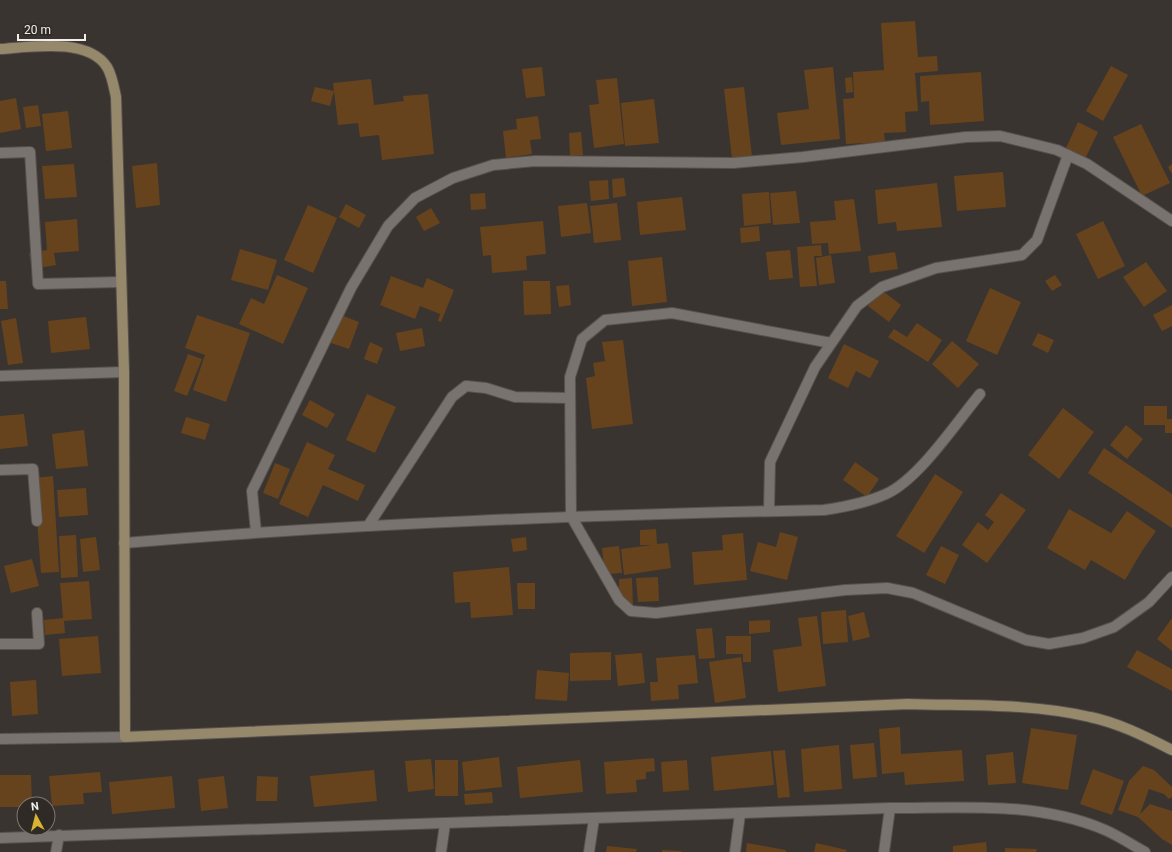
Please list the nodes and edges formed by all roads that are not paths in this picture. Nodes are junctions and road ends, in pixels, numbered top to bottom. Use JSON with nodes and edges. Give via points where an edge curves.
{"nodes":[{"id":1,"x":0,"y":49,"type":"edge"},
{"id":2,"x":0,"y":153,"type":"edge"},
{"id":3,"x":1068,"y":155,"type":"junction"},
{"id":4,"x":1172,"y":221,"type":"edge"},
{"id":5,"x":121,"y":282,"type":"junction"},
{"id":6,"x":831,"y":343,"type":"junction"},
{"id":7,"x":124,"y":372,"type":"junction"},
{"id":8,"x":0,"y":376,"type":"edge"},
{"id":9,"x":980,"y":394,"type":"dead end"},
{"id":10,"x":570,"y":398,"type":"junction"},
{"id":11,"x":0,"y":470,"type":"edge"},
{"id":12,"x":769,"y":511,"type":"junction"},
{"id":13,"x":571,"y":516,"type":"junction"},
{"id":14,"x":37,"y":520,"type":"dead end"},
{"id":15,"x":368,"y":526,"type":"junction"},
{"id":16,"x":256,"y":532,"type":"junction"},
{"id":17,"x":124,"y":543,"type":"junction"},
{"id":18,"x":1172,"y":577,"type":"edge"},
{"id":19,"x":37,"y":613,"type":"dead end"},
{"id":20,"x":0,"y":644,"type":"edge"},
{"id":21,"x":125,"y":737,"type":"junction"},
{"id":22,"x":0,"y":739,"type":"edge"},
{"id":23,"x":1172,"y":750,"type":"edge"},
{"id":24,"x":890,"y":808,"type":"junction"},
{"id":25,"x":740,"y":814,"type":"junction"},
{"id":26,"x":594,"y":819,"type":"junction"},
{"id":27,"x":445,"y":824,"type":"junction"},
{"id":28,"x":59,"y":835,"type":"junction"},
{"id":29,"x":0,"y":838,"type":"edge"},
{"id":30,"x":56,"y":852,"type":"edge"},
{"id":31,"x":441,"y":852,"type":"edge"},
{"id":32,"x":589,"y":852,"type":"edge"},
{"id":33,"x":735,"y":852,"type":"edge"},
{"id":34,"x":884,"y":852,"type":"edge"},
{"id":35,"x":1145,"y":852,"type":"edge"}],
"edges":[{"from":1,"to":5,"type":"street","via":[[60,45],[89,52],[107,67],[116,97]]},
{"from":2,"to":5,"type":"street","via":[[30,152],[38,284]]},
{"from":3,"to":4,"type":"street","via":[[1087,164]]},
{"from":3,"to":6,"type":"street","via":[[1037,240],[1022,256],[936,268],[882,287],[857,306]]},
{"from":3,"to":16,"type":"street","via":[[1000,136],[966,137],[733,163],[535,161],[493,165],[453,178],[415,198],[388,226],[351,288],[252,492]]},
{"from":5,"to":7,"type":"street"},
{"from":6,"to":10,"type":"street","via":[[672,313],[605,320],[582,339],[570,376]]},
{"from":6,"to":12,"type":"street","via":[[815,367],[770,462]]},
{"from":7,"to":8,"type":"street"},
{"from":7,"to":17,"type":"street"},
{"from":9,"to":12,"type":"street","via":[[915,474],[887,493],[854,506],[824,510]]},
{"from":10,"to":13,"type":"street"},
{"from":10,"to":15,"type":"street","via":[[516,397],[486,388],[466,386],[452,397]]},
{"from":11,"to":14,"type":"street","via":[[33,469]]},
{"from":12,"to":13,"type":"street"},
{"from":13,"to":15,"type":"street"},
{"from":13,"to":18,"type":"street","via":[[619,600],[631,611],[656,613],[845,590],[887,588],[914,593],[1026,640],[1049,644],[1083,638],[1114,627],[1149,602]]},
{"from":15,"to":16,"type":"street"},
{"from":16,"to":17,"type":"street"},
{"from":17,"to":21,"type":"street"},
{"from":19,"to":20,"type":"street","via":[[39,644]]},
{"from":21,"to":22,"type":"street"},
{"from":21,"to":23,"type":"street","via":[[908,704],[1046,709],[1092,717],[1139,734]]},
{"from":24,"to":25,"type":"street"},
{"from":24,"to":34,"type":"street"},
{"from":24,"to":35,"type":"street","via":[[1019,808],[1064,816],[1106,830]]},
{"from":25,"to":26,"type":"street"},
{"from":25,"to":33,"type":"street"},
{"from":26,"to":27,"type":"street"},
{"from":26,"to":32,"type":"street"},
{"from":27,"to":28,"type":"street"},
{"from":27,"to":31,"type":"street"},
{"from":28,"to":29,"type":"street"},
{"from":28,"to":30,"type":"street"}]}
